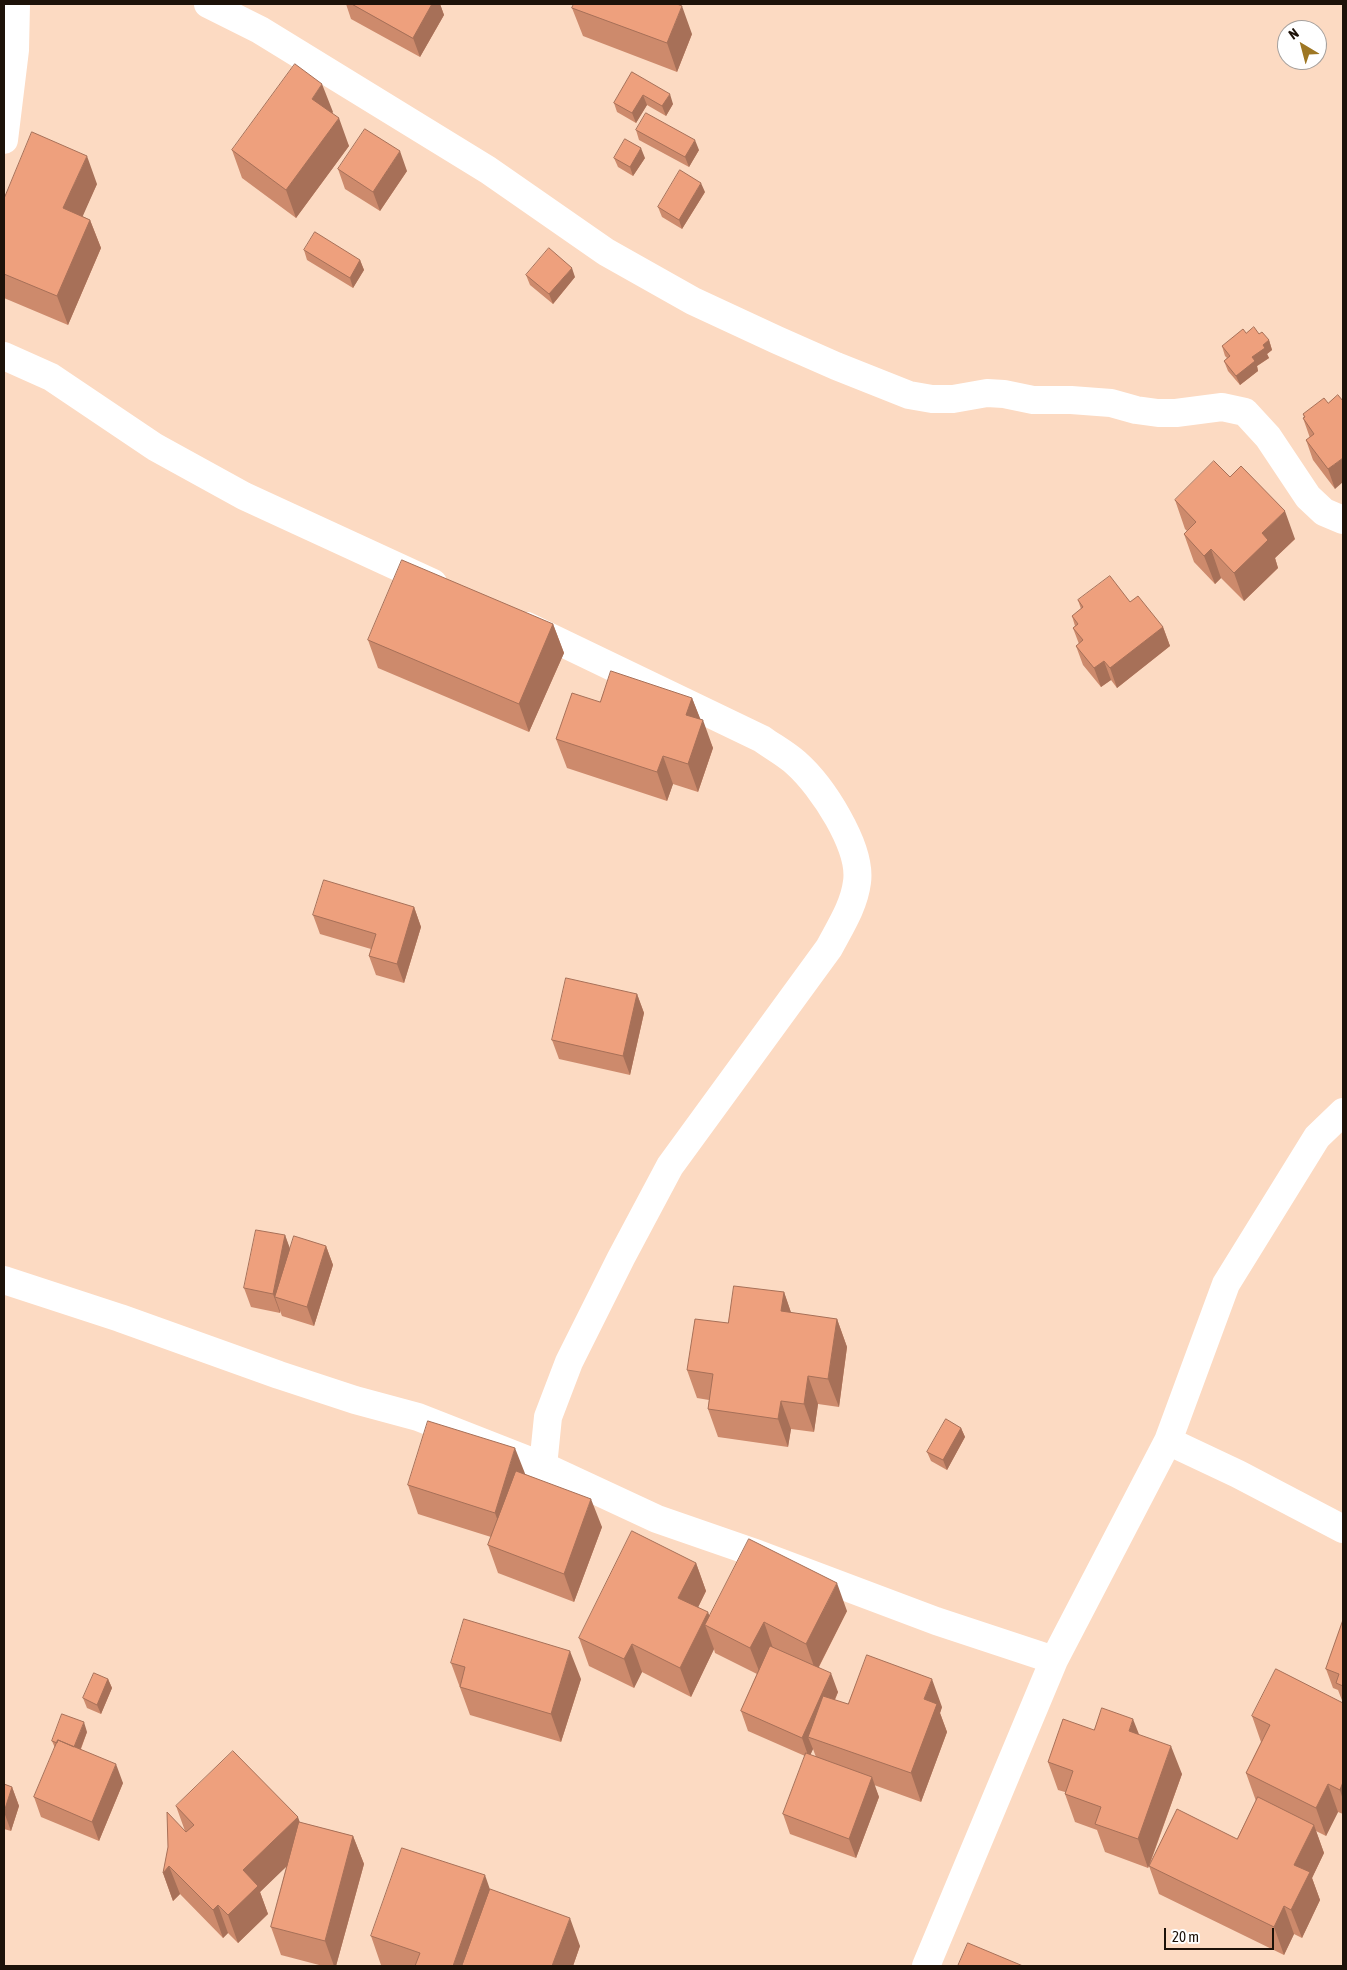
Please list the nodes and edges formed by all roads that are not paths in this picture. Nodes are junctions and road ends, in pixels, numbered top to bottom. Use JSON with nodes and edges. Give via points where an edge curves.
{"nodes":[{"id":1,"x":16,"y":4,"type":"edge"},
{"id":2,"x":208,"y":4,"type":"edge"},
{"id":3,"x":4,"y":140,"type":"edge"},
{"id":4,"x":4,"y":356,"type":"edge"},
{"id":5,"x":1343,"y":520,"type":"edge"},
{"id":6,"x":451,"y":592,"type":"edge"},
{"id":7,"x":506,"y":616,"type":"edge"},
{"id":8,"x":1343,"y":1112,"type":"edge"},
{"id":9,"x":4,"y":1280,"type":"edge"},
{"id":10,"x":1168,"y":1441,"type":"junction"},
{"id":11,"x":543,"y":1466,"type":"junction"},
{"id":12,"x":1343,"y":1530,"type":"edge"},
{"id":13,"x":1054,"y":1660,"type":"junction"},
{"id":14,"x":926,"y":1966,"type":"edge"}],
"edges":[{"from":1,"to":3,"type":"street","via":[[15,50]]},
{"from":2,"to":5,"type":"street","via":[[260,30],[488,170],[606,252],[693,300],[777,340],[909,395],[932,399],[995,394],[1033,400],[1096,402],[1158,413],[1222,407],[1244,412],[1268,437],[1308,497],[1324,512]]},
{"from":4,"to":6,"type":"street","via":[[51,377],[155,447],[244,496]]},
{"from":7,"to":11,"type":"street","via":[[762,739],[797,764],[822,794],[849,837],[856,856],[858,881],[849,910],[829,948],[670,1166],[569,1362],[548,1417]]},
{"from":8,"to":10,"type":"street","via":[[1317,1137],[1226,1284]]},
{"from":9,"to":11,"type":"street","via":[[355,1400],[418,1416]]},
{"from":10,"to":12,"type":"street"},
{"from":10,"to":13,"type":"street"},
{"from":11,"to":13,"type":"street","via":[[657,1520]]},
{"from":13,"to":14,"type":"street"}]}
